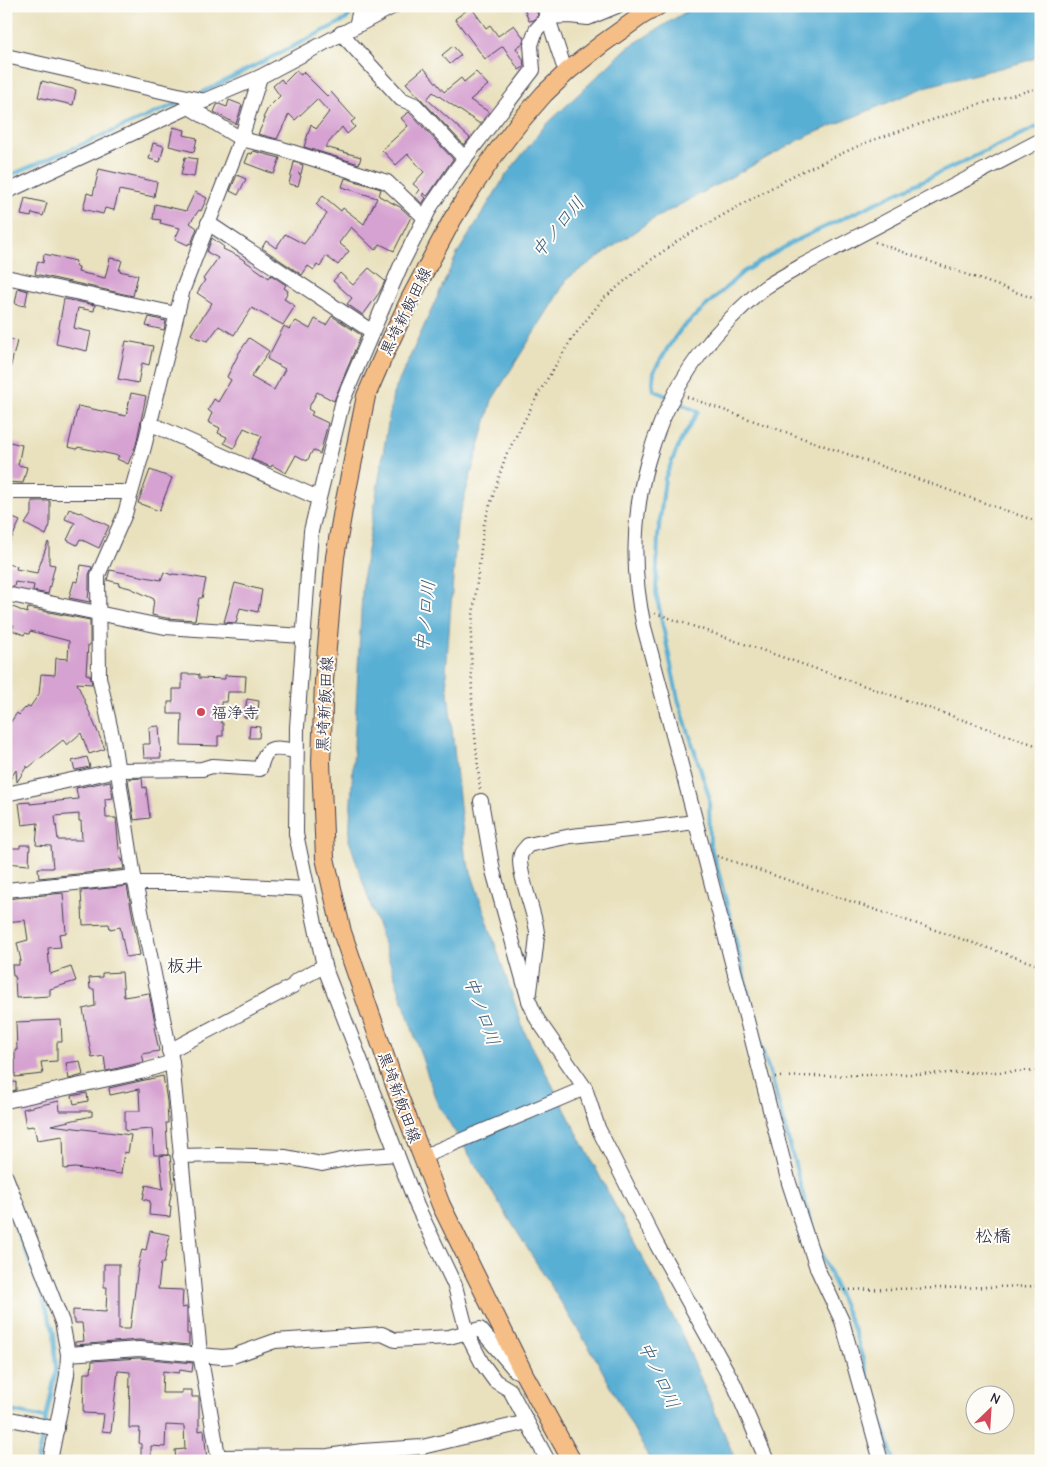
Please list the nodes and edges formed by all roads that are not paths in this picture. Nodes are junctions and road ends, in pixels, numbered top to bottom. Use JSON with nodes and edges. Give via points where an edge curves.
{"nodes":[{"id":1,"x":361,"y":6,"type":"edge"},
{"id":2,"x":394,"y":6,"type":"edge"},
{"id":3,"x":617,"y":6,"type":"edge"},
{"id":4,"x":658,"y":6,"type":"edge"},
{"id":5,"x":546,"y":12,"type":"edge"},
{"id":6,"x":356,"y":26,"type":"junction"},
{"id":7,"x":341,"y":33,"type":"junction"},
{"id":8,"x":6,"y":56,"type":"edge"},
{"id":9,"x":568,"y":71,"type":"junction"},
{"id":10,"x":260,"y":77,"type":"junction"},
{"id":11,"x":205,"y":101,"type":"junction"},
{"id":12,"x":189,"y":107,"type":"junction"},
{"id":13,"x":241,"y":139,"type":"junction"},
{"id":14,"x":1041,"y":140,"type":"edge"},
{"id":15,"x":465,"y":159,"type":"junction"},
{"id":16,"x":6,"y":192,"type":"edge"},
{"id":17,"x":425,"y":218,"type":"junction"},
{"id":18,"x":208,"y":223,"type":"junction"},
{"id":19,"x":6,"y":277,"type":"edge"},
{"id":20,"x":176,"y":314,"type":"junction"},
{"id":21,"x":371,"y":332,"type":"junction"},
{"id":22,"x":149,"y":423,"type":"junction"},
{"id":23,"x":6,"y":492,"type":"edge"},
{"id":24,"x":131,"y":492,"type":"junction"},
{"id":25,"x":318,"y":498,"type":"junction"},
{"id":26,"x":6,"y":594,"type":"edge"},
{"id":27,"x":99,"y":613,"type":"junction"},
{"id":28,"x":302,"y":636,"type":"junction"},
{"id":29,"x":296,"y":752,"type":"junction"},
{"id":30,"x":118,"y":770,"type":"junction"},
{"id":31,"x":6,"y":794,"type":"edge"},
{"id":32,"x":481,"y":801,"type":"road end"},
{"id":33,"x":695,"y":822,"type":"junction"},
{"id":34,"x":134,"y":880,"type":"junction"},
{"id":35,"x":307,"y":889,"type":"junction"},
{"id":36,"x":6,"y":890,"type":"edge"},
{"id":37,"x":324,"y":966,"type":"junction"},
{"id":38,"x":529,"y":1001,"type":"junction"},
{"id":39,"x":170,"y":1056,"type":"junction"},
{"id":40,"x":581,"y":1090,"type":"junction"},
{"id":41,"x":6,"y":1101,"type":"edge"},
{"id":42,"x":397,"y":1154,"type":"junction"},
{"id":43,"x":180,"y":1156,"type":"junction"},
{"id":44,"x":425,"y":1156,"type":"junction"},
{"id":45,"x":6,"y":1177,"type":"edge"},
{"id":46,"x":468,"y":1333,"type":"junction"},
{"id":47,"x":68,"y":1354,"type":"junction"},
{"id":48,"x":200,"y":1354,"type":"junction"},
{"id":49,"x":524,"y":1374,"type":"junction"},
{"id":50,"x":6,"y":1418,"type":"edge"},
{"id":51,"x":527,"y":1422,"type":"junction"},
{"id":52,"x":57,"y":1429,"type":"junction"},
{"id":53,"x":219,"y":1459,"type":"edge"},
{"id":54,"x":50,"y":1461,"type":"edge"},
{"id":55,"x":548,"y":1461,"type":"edge"},
{"id":56,"x":572,"y":1461,"type":"edge"},
{"id":57,"x":767,"y":1461,"type":"edge"},
{"id":58,"x":881,"y":1461,"type":"edge"}],
"edges":[{"from":1,"to":6,"type":"street"},
{"from":2,"to":6,"type":"street"},
{"from":3,"to":5,"type":"street","via":[[588,18]]},
{"from":4,"to":9,"type":"main road","name":"黒埼新飯田線"},
{"from":5,"to":9,"type":"street"},
{"from":5,"to":15,"type":"street","via":[[531,45],[533,70]]},
{"from":6,"to":7,"type":"street"},
{"from":7,"to":10,"type":"street"},
{"from":7,"to":15,"type":"street","via":[[402,99],[415,105]]},
{"from":8,"to":11,"type":"street"},
{"from":9,"to":44,"type":"main road","name":"黒埼新飯田線","via":[[544,94],[484,169],[452,220],[394,332],[366,396],[335,556],[321,762],[325,858],[342,932]]},
{"from":10,"to":11,"type":"street"},
{"from":10,"to":13,"type":"street"},
{"from":11,"to":12,"type":"street"},
{"from":12,"to":13,"type":"street"},
{"from":12,"to":16,"type":"street"},
{"from":13,"to":17,"type":"street","via":[[387,182]]},
{"from":13,"to":18,"type":"street"},
{"from":14,"to":33,"type":"street","via":[[766,287],[710,339],[666,410],[656,432],[640,488],[635,548],[639,607]]},
{"from":15,"to":17,"type":"street"},
{"from":17,"to":21,"type":"street"},
{"from":18,"to":20,"type":"street"},
{"from":18,"to":21,"type":"street"},
{"from":19,"to":20,"type":"street"},
{"from":20,"to":22,"type":"street"},
{"from":21,"to":25,"type":"street","via":[[342,400]]},
{"from":22,"to":24,"type":"street"},
{"from":22,"to":25,"type":"street"},
{"from":23,"to":24,"type":"street"},
{"from":24,"to":27,"type":"street","via":[[125,514],[98,575]]},
{"from":25,"to":28,"type":"street","via":[[311,530]]},
{"from":26,"to":27,"type":"street"},
{"from":27,"to":28,"type":"street","via":[[165,627]]},
{"from":27,"to":30,"type":"street","via":[[99,677]]},
{"from":28,"to":29,"type":"street"},
{"from":29,"to":30,"type":"street","via":[[271,748],[260,769],[212,766],[202,769]]},
{"from":29,"to":35,"type":"street","via":[[296,834]]},
{"from":30,"to":31,"type":"street"},
{"from":30,"to":34,"type":"street"},
{"from":32,"to":38,"type":"street","via":[[494,871]]},
{"from":33,"to":38,"type":"street","via":[[572,836],[528,845],[520,855],[520,863],[537,934]]},
{"from":33,"to":58,"type":"street","via":[[789,1183],[817,1268],[842,1320]]},
{"from":34,"to":35,"type":"street"},
{"from":34,"to":36,"type":"street"},
{"from":34,"to":39,"type":"street"},
{"from":35,"to":37,"type":"street"},
{"from":37,"to":39,"type":"street"},
{"from":37,"to":42,"type":"street"},
{"from":38,"to":40,"type":"street"},
{"from":39,"to":41,"type":"street","via":[[141,1072]]},
{"from":39,"to":43,"type":"street"},
{"from":40,"to":44,"type":"street"},
{"from":40,"to":57,"type":"street","via":[[657,1245],[734,1384]]},
{"from":42,"to":43,"type":"street","via":[[322,1164],[286,1158]]},
{"from":42,"to":46,"type":"street","via":[[417,1206],[455,1286]]},
{"from":43,"to":48,"type":"street"},
{"from":44,"to":49,"type":"main road","name":"黒埼新飯田線","via":[[441,1205]]},
{"from":45,"to":47,"type":"street","via":[[62,1322]]},
{"from":46,"to":48,"type":"street","via":[[395,1340],[382,1334],[307,1338],[275,1341],[222,1358]]},
{"from":46,"to":49,"type":"street","via":[[480,1329],[515,1370]]},
{"from":46,"to":51,"type":"street","via":[[482,1363],[494,1381],[510,1390]]},
{"from":47,"to":48,"type":"street","via":[[139,1349]]},
{"from":47,"to":52,"type":"street"},
{"from":48,"to":53,"type":"street"},
{"from":49,"to":56,"type":"main road","name":"黒埼新飯田線"},
{"from":50,"to":52,"type":"street"},
{"from":51,"to":53,"type":"street","via":[[422,1448],[328,1456]]},
{"from":51,"to":55,"type":"street"},
{"from":52,"to":54,"type":"street"}]}
